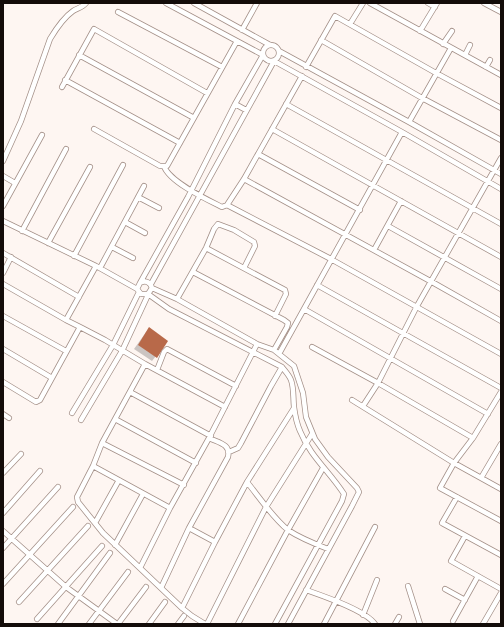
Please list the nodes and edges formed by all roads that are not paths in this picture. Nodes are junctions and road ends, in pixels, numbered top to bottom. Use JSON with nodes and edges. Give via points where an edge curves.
{"nodes":[{"id":1,"x":86,"y":3,"type":"edge"},
{"id":2,"x":166,"y":3,"type":"edge"},
{"id":3,"x":194,"y":3,"type":"edge"},
{"id":4,"x":256,"y":3,"type":"edge"},
{"id":5,"x":363,"y":3,"type":"edge"},
{"id":6,"x":370,"y":3,"type":"edge"},
{"id":7,"x":428,"y":3,"type":"edge"},
{"id":8,"x":484,"y":3,"type":"edge"},
{"id":9,"x":436,"y":5,"type":"edge"},
{"id":10,"x":118,"y":12,"type":"dead end"},
{"id":11,"x":501,"y":12,"type":"edge"},
{"id":12,"x":350,"y":24,"type":"junction"},
{"id":13,"x":242,"y":30,"type":"junction"},
{"id":14,"x":420,"y":31,"type":"junction"},
{"id":15,"x":452,"y":31,"type":"dead end"},
{"id":16,"x":321,"y":40,"type":"junction"},
{"id":17,"x":236,"y":41,"type":"junction"},
{"id":18,"x":443,"y":44,"type":"junction"},
{"id":19,"x":270,"y":45,"type":"junction"},
{"id":20,"x":470,"y":46,"type":"dead end"},
{"id":21,"x":451,"y":48,"type":"junction"},
{"id":22,"x":278,"y":51,"type":"junction"},
{"id":23,"x":79,"y":55,"type":"junction"},
{"id":24,"x":263,"y":55,"type":"junction"},
{"id":25,"x":465,"y":56,"type":"junction"},
{"id":26,"x":490,"y":60,"type":"dead end"},
{"id":27,"x":274,"y":61,"type":"junction"},
{"id":28,"x":306,"y":67,"type":"junction"},
{"id":29,"x":486,"y":67,"type":"junction"},
{"id":30,"x":222,"y":68,"type":"junction"},
{"id":31,"x":316,"y":72,"type":"junction"},
{"id":32,"x":436,"y":73,"type":"junction"},
{"id":33,"x":501,"y":75,"type":"edge"},
{"id":34,"x":302,"y":76,"type":"junction"},
{"id":35,"x":65,"y":80,"type":"junction"},
{"id":36,"x":311,"y":81,"type":"junction"},
{"id":37,"x":62,"y":87,"type":"dead end"},
{"id":38,"x":207,"y":93,"type":"junction"},
{"id":39,"x":422,"y":98,"type":"junction"},
{"id":40,"x":235,"y":104,"type":"junction"},
{"id":41,"x":286,"y":104,"type":"junction"},
{"id":42,"x":501,"y":108,"type":"edge"},
{"id":43,"x":246,"y":110,"type":"junction"},
{"id":44,"x":194,"y":118,"type":"junction"},
{"id":45,"x":409,"y":122,"type":"junction"},
{"id":46,"x":94,"y":129,"type":"dead end"},
{"id":47,"x":272,"y":129,"type":"junction"},
{"id":48,"x":402,"y":132,"type":"junction"},
{"id":49,"x":42,"y":135,"type":"dead end"},
{"id":50,"x":501,"y":140,"type":"edge"},
{"id":51,"x":180,"y":143,"type":"junction"},
{"id":52,"x":66,"y":149,"type":"dead end"},
{"id":53,"x":258,"y":154,"type":"junction"},
{"id":54,"x":501,"y":158,"type":"edge"},
{"id":55,"x":3,"y":161,"type":"edge"},
{"id":56,"x":387,"y":161,"type":"junction"},
{"id":57,"x":123,"y":165,"type":"dead end"},
{"id":58,"x":164,"y":166,"type":"junction"},
{"id":59,"x":90,"y":167,"type":"dead end"},
{"id":60,"x":494,"y":170,"type":"junction"},
{"id":61,"x":501,"y":174,"type":"edge"},
{"id":62,"x":3,"y":176,"type":"edge"},
{"id":63,"x":244,"y":179,"type":"junction"},
{"id":64,"x":488,"y":182,"type":"junction"},
{"id":65,"x":16,"y":183,"type":"junction"},
{"id":66,"x":373,"y":185,"type":"junction"},
{"id":67,"x":144,"y":186,"type":"dead end"},
{"id":68,"x":501,"y":189,"type":"edge"},
{"id":69,"x":190,"y":191,"type":"junction"},
{"id":70,"x":200,"y":195,"type":"junction"},
{"id":71,"x":138,"y":197,"type":"junction"},
{"id":72,"x":401,"y":201,"type":"junction"},
{"id":73,"x":227,"y":205,"type":"junction"},
{"id":74,"x":3,"y":206,"type":"edge"},
{"id":75,"x":159,"y":208,"type":"dead end"},
{"id":76,"x":473,"y":209,"type":"junction"},
{"id":77,"x":360,"y":210,"type":"junction"},
{"id":78,"x":3,"y":221,"type":"edge"},
{"id":79,"x":125,"y":222,"type":"junction"},
{"id":80,"x":501,"y":224,"type":"edge"},
{"id":81,"x":388,"y":226,"type":"junction"},
{"id":82,"x":22,"y":230,"type":"junction"},
{"id":83,"x":145,"y":233,"type":"dead end"},
{"id":84,"x":458,"y":233,"type":"junction"},
{"id":85,"x":346,"y":235,"type":"junction"},
{"id":86,"x":48,"y":243,"type":"junction"},
{"id":87,"x":112,"y":247,"type":"junction"},
{"id":88,"x":206,"y":248,"type":"junction"},
{"id":89,"x":374,"y":250,"type":"junction"},
{"id":90,"x":3,"y":253,"type":"edge"},
{"id":91,"x":74,"y":256,"type":"junction"},
{"id":92,"x":11,"y":257,"type":"junction"},
{"id":93,"x":501,"y":257,"type":"edge"},
{"id":94,"x":133,"y":258,"type":"dead end"},
{"id":95,"x":445,"y":258,"type":"junction"},
{"id":96,"x":332,"y":260,"type":"junction"},
{"id":97,"x":98,"y":267,"type":"junction"},
{"id":98,"x":244,"y":268,"type":"junction"},
{"id":99,"x":193,"y":272,"type":"junction"},
{"id":100,"x":3,"y":273,"type":"edge"},
{"id":101,"x":432,"y":282,"type":"junction"},
{"id":102,"x":140,"y":283,"type":"junction"},
{"id":103,"x":3,"y":284,"type":"edge"},
{"id":104,"x":318,"y":285,"type":"junction"},
{"id":105,"x":151,"y":286,"type":"junction"},
{"id":106,"x":501,"y":289,"type":"edge"},
{"id":107,"x":138,"y":291,"type":"junction"},
{"id":108,"x":148,"y":294,"type":"junction"},
{"id":109,"x":79,"y":297,"type":"junction"},
{"id":110,"x":177,"y":300,"type":"junction"},
{"id":111,"x":417,"y":306,"type":"junction"},
{"id":112,"x":304,"y":310,"type":"junction"},
{"id":113,"x":3,"y":316,"type":"edge"},
{"id":114,"x":275,"y":316,"type":"junction"},
{"id":115,"x":66,"y":320,"type":"junction"},
{"id":116,"x":501,"y":321,"type":"edge"},
{"id":117,"x":122,"y":326,"type":"junction"},
{"id":118,"x":80,"y":327,"type":"junction"},
{"id":119,"x":131,"y":330,"type":"junction"},
{"id":120,"x":404,"y":333,"type":"junction"},
{"id":121,"x":257,"y":344,"type":"junction"},
{"id":122,"x":113,"y":345,"type":"junction"},
{"id":123,"x":312,"y":347,"type":"dead end"},
{"id":124,"x":3,"y":349,"type":"edge"},
{"id":125,"x":274,"y":350,"type":"junction"},
{"id":126,"x":66,"y":351,"type":"junction"},
{"id":127,"x":122,"y":351,"type":"junction"},
{"id":128,"x":253,"y":351,"type":"junction"},
{"id":129,"x":280,"y":354,"type":"junction"},
{"id":130,"x":501,"y":354,"type":"edge"},
{"id":131,"x":391,"y":358,"type":"junction"},
{"id":132,"x":144,"y":364,"type":"junction"},
{"id":133,"x":282,"y":367,"type":"junction"},
{"id":134,"x":157,"y":370,"type":"junction"},
{"id":135,"x":52,"y":378,"type":"junction"},
{"id":136,"x":3,"y":382,"type":"edge"},
{"id":137,"x":378,"y":382,"type":"junction"},
{"id":138,"x":236,"y":386,"type":"junction"},
{"id":139,"x":501,"y":388,"type":"edge"},
{"id":140,"x":130,"y":392,"type":"junction"},
{"id":141,"x":501,"y":392,"type":"edge"},
{"id":142,"x":352,"y":400,"type":"dead end"},
{"id":143,"x":362,"y":406,"type":"junction"},
{"id":144,"x":225,"y":407,"type":"junction"},
{"id":145,"x":294,"y":408,"type":"junction"},
{"id":146,"x":72,"y":413,"type":"dead end"},
{"id":147,"x":3,"y":414,"type":"edge"},
{"id":148,"x":488,"y":414,"type":"junction"},
{"id":149,"x":9,"y":418,"type":"dead end"},
{"id":150,"x":115,"y":419,"type":"junction"},
{"id":151,"x":81,"y":420,"type":"dead end"},
{"id":152,"x":312,"y":434,"type":"junction"},
{"id":153,"x":210,"y":437,"type":"junction"},
{"id":154,"x":473,"y":438,"type":"junction"},
{"id":155,"x":102,"y":443,"type":"junction"},
{"id":156,"x":306,"y":443,"type":"junction"},
{"id":157,"x":501,"y":444,"type":"edge"},
{"id":158,"x":229,"y":452,"type":"junction"},
{"id":159,"x":21,"y":454,"type":"dead end"},
{"id":160,"x":196,"y":462,"type":"junction"},
{"id":161,"x":454,"y":463,"type":"junction"},
{"id":162,"x":93,"y":466,"type":"junction"},
{"id":163,"x":323,"y":468,"type":"junction"},
{"id":164,"x":40,"y":472,"type":"dead end"},
{"id":165,"x":3,"y":473,"type":"edge"},
{"id":166,"x":481,"y":478,"type":"junction"},
{"id":167,"x":118,"y":480,"type":"junction"},
{"id":168,"x":248,"y":482,"type":"junction"},
{"id":169,"x":184,"y":485,"type":"junction"},
{"id":170,"x":58,"y":487,"type":"dead end"},
{"id":171,"x":501,"y":489,"type":"edge"},
{"id":172,"x":143,"y":494,"type":"junction"},
{"id":173,"x":457,"y":497,"type":"junction"},
{"id":174,"x":73,"y":507,"type":"dead end"},
{"id":175,"x":266,"y":507,"type":"junction"},
{"id":176,"x":170,"y":508,"type":"junction"},
{"id":177,"x":3,"y":513,"type":"edge"},
{"id":178,"x":501,"y":521,"type":"edge"},
{"id":179,"x":95,"y":523,"type":"junction"},
{"id":180,"x":88,"y":526,"type":"dead end"},
{"id":181,"x":189,"y":528,"type":"junction"},
{"id":182,"x":375,"y":528,"type":"dead end"},
{"id":183,"x":288,"y":530,"type":"junction"},
{"id":184,"x":3,"y":531,"type":"edge"},
{"id":185,"x":466,"y":536,"type":"junction"},
{"id":186,"x":11,"y":539,"type":"junction"},
{"id":187,"x":215,"y":542,"type":"junction"},
{"id":188,"x":115,"y":545,"type":"junction"},
{"id":189,"x":318,"y":545,"type":"junction"},
{"id":190,"x":102,"y":546,"type":"dead end"},
{"id":191,"x":3,"y":548,"type":"edge"},
{"id":192,"x":328,"y":548,"type":"junction"},
{"id":193,"x":110,"y":553,"type":"dead end"},
{"id":194,"x":30,"y":555,"type":"junction"},
{"id":195,"x":501,"y":555,"type":"edge"},
{"id":196,"x":140,"y":568,"type":"junction"},
{"id":197,"x":47,"y":571,"type":"junction"},
{"id":198,"x":128,"y":572,"type":"dead end"},
{"id":199,"x":478,"y":576,"type":"junction"},
{"id":200,"x":377,"y":580,"type":"dead end"},
{"id":201,"x":3,"y":584,"type":"edge"},
{"id":202,"x":408,"y":586,"type":"dead end"},
{"id":203,"x":66,"y":587,"type":"junction"},
{"id":204,"x":146,"y":587,"type":"dead end"},
{"id":205,"x":161,"y":588,"type":"junction"},
{"id":206,"x":444,"y":588,"type":"dead end"},
{"id":207,"x":501,"y":589,"type":"edge"},
{"id":208,"x":306,"y":590,"type":"junction"},
{"id":209,"x":501,"y":593,"type":"edge"},
{"id":210,"x":79,"y":596,"type":"junction"},
{"id":211,"x":465,"y":600,"type":"junction"},
{"id":212,"x":336,"y":601,"type":"junction"},
{"id":213,"x":19,"y":602,"type":"dead end"},
{"id":214,"x":165,"y":602,"type":"dead end"},
{"id":215,"x":182,"y":608,"type":"junction"},
{"id":216,"x":99,"y":611,"type":"junction"},
{"id":217,"x":363,"y":615,"type":"junction"},
{"id":218,"x":184,"y":616,"type":"dead end"},
{"id":219,"x":399,"y":616,"type":"dead end"},
{"id":220,"x":37,"y":619,"type":"dead end"},
{"id":221,"x":453,"y":621,"type":"dead end"},
{"id":222,"x":58,"y":624,"type":"edge"},
{"id":223,"x":89,"y":624,"type":"edge"},
{"id":224,"x":118,"y":624,"type":"edge"},
{"id":225,"x":149,"y":624,"type":"edge"},
{"id":226,"x":178,"y":624,"type":"edge"},
{"id":227,"x":206,"y":624,"type":"edge"},
{"id":228,"x":238,"y":624,"type":"edge"},
{"id":229,"x":275,"y":624,"type":"edge"},
{"id":230,"x":288,"y":624,"type":"edge"},
{"id":231,"x":324,"y":624,"type":"edge"},
{"id":232,"x":375,"y":624,"type":"edge"},
{"id":233,"x":395,"y":624,"type":"edge"},
{"id":234,"x":420,"y":624,"type":"edge"},
{"id":235,"x":484,"y":624,"type":"edge"}],
"edges":[{"from":1,"to":55,"type":"street","via":[[73,11],[50,39],[21,121]]},
{"from":2,"to":17,"type":"street"},
{"from":3,"to":13,"type":"street"},
{"from":4,"to":13,"type":"street"},
{"from":5,"to":12,"type":"street"},
{"from":6,"to":14,"type":"street"},
{"from":7,"to":9,"type":"street"},
{"from":8,"to":11,"type":"street"},
{"from":9,"to":14,"type":"street"},
{"from":10,"to":30,"type":"street"},
{"from":12,"to":16,"type":"street","via":[[335,16]]},
{"from":12,"to":32,"type":"street"},
{"from":13,"to":19,"type":"street"},
{"from":14,"to":18,"type":"street"},
{"from":15,"to":18,"type":"street"},
{"from":16,"to":28,"type":"street"},
{"from":16,"to":39,"type":"street"},
{"from":17,"to":24,"type":"street"},
{"from":17,"to":30,"type":"street"},
{"from":18,"to":21,"type":"street"},
{"from":19,"to":22,"type":"street","via":[[275,46]]},
{"from":19,"to":24,"type":"street","via":[[265,48]]},
{"from":20,"to":25,"type":"street"},
{"from":21,"to":25,"type":"street"},
{"from":21,"to":32,"type":"street"},
{"from":22,"to":27,"type":"street","via":[[278,57]]},
{"from":22,"to":28,"type":"street"},
{"from":23,"to":35,"type":"street"},
{"from":23,"to":38,"type":"street","via":[[94,29]]},
{"from":23,"to":44,"type":"street"},
{"from":24,"to":27,"type":"street","via":[[268,61]]},
{"from":24,"to":40,"type":"street"},
{"from":25,"to":29,"type":"street"},
{"from":26,"to":29,"type":"street"},
{"from":27,"to":34,"type":"street"},
{"from":27,"to":43,"type":"street"},
{"from":28,"to":31,"type":"street"},
{"from":29,"to":33,"type":"street"},
{"from":30,"to":38,"type":"street"},
{"from":31,"to":36,"type":"street"},
{"from":31,"to":45,"type":"street"},
{"from":32,"to":39,"type":"street"},
{"from":32,"to":42,"type":"street"},
{"from":34,"to":36,"type":"street"},
{"from":34,"to":41,"type":"street"},
{"from":35,"to":37,"type":"street"},
{"from":35,"to":51,"type":"street"},
{"from":36,"to":48,"type":"street"},
{"from":38,"to":44,"type":"street"},
{"from":39,"to":45,"type":"street"},
{"from":39,"to":50,"type":"street"},
{"from":40,"to":43,"type":"street"},
{"from":40,"to":69,"type":"street"},
{"from":41,"to":47,"type":"street"},
{"from":41,"to":56,"type":"street"},
{"from":43,"to":70,"type":"street"},
{"from":44,"to":51,"type":"street"},
{"from":45,"to":60,"type":"street"},
{"from":46,"to":58,"type":"street"},
{"from":47,"to":53,"type":"street"},
{"from":47,"to":66,"type":"street"},
{"from":48,"to":56,"type":"street"},
{"from":48,"to":64,"type":"street"},
{"from":49,"to":65,"type":"street"},
{"from":51,"to":58,"type":"street","via":[[167,166]]},
{"from":52,"to":82,"type":"street"},
{"from":53,"to":63,"type":"street"},
{"from":53,"to":77,"type":"street"},
{"from":54,"to":60,"type":"street"},
{"from":56,"to":66,"type":"street"},
{"from":56,"to":76,"type":"street"},
{"from":57,"to":91,"type":"street"},
{"from":58,"to":69,"type":"street","via":[[166,172]]},
{"from":59,"to":86,"type":"street"},
{"from":60,"to":61,"type":"street"},
{"from":60,"to":64,"type":"street"},
{"from":62,"to":65,"type":"street"},
{"from":63,"to":73,"type":"street"},
{"from":63,"to":85,"type":"street"},
{"from":64,"to":68,"type":"street"},
{"from":64,"to":76,"type":"street"},
{"from":65,"to":74,"type":"street"},
{"from":66,"to":72,"type":"street"},
{"from":66,"to":77,"type":"street"},
{"from":67,"to":71,"type":"street"},
{"from":69,"to":70,"type":"street"},
{"from":69,"to":102,"type":"street"},
{"from":70,"to":73,"type":"street","via":[[222,207]]},
{"from":70,"to":105,"type":"street"},
{"from":71,"to":75,"type":"street"},
{"from":71,"to":79,"type":"street"},
{"from":72,"to":81,"type":"street"},
{"from":72,"to":84,"type":"street"},
{"from":73,"to":96,"type":"street"},
{"from":76,"to":80,"type":"street"},
{"from":76,"to":84,"type":"street"},
{"from":77,"to":85,"type":"street"},
{"from":78,"to":82,"type":"street"},
{"from":79,"to":83,"type":"street"},
{"from":79,"to":87,"type":"street"},
{"from":81,"to":89,"type":"street"},
{"from":81,"to":95,"type":"street"},
{"from":82,"to":86,"type":"street"},
{"from":84,"to":93,"type":"street"},
{"from":84,"to":95,"type":"street"},
{"from":85,"to":89,"type":"street"},
{"from":85,"to":96,"type":"street"},
{"from":86,"to":91,"type":"street"},
{"from":87,"to":94,"type":"street"},
{"from":87,"to":97,"type":"street"},
{"from":88,"to":98,"type":"street"},
{"from":88,"to":98,"type":"street","via":[[218,224],[234,230],[255,244]]},
{"from":88,"to":99,"type":"street"},
{"from":89,"to":101,"type":"street"},
{"from":90,"to":92,"type":"street"},
{"from":91,"to":97,"type":"street"},
{"from":92,"to":100,"type":"street"},
{"from":92,"to":109,"type":"street"},
{"from":95,"to":101,"type":"street"},
{"from":95,"to":106,"type":"street"},
{"from":96,"to":104,"type":"street"},
{"from":96,"to":111,"type":"street"},
{"from":97,"to":107,"type":"street"},
{"from":97,"to":109,"type":"street"},
{"from":98,"to":114,"type":"street","via":[[286,292]]},
{"from":99,"to":110,"type":"street"},
{"from":99,"to":114,"type":"street"},
{"from":101,"to":111,"type":"street"},
{"from":101,"to":116,"type":"street"},
{"from":102,"to":105,"type":"street","via":[[148,281]]},
{"from":102,"to":107,"type":"street"},
{"from":103,"to":115,"type":"street"},
{"from":104,"to":112,"type":"street"},
{"from":104,"to":120,"type":"street"},
{"from":105,"to":108,"type":"street","via":[[151,292]]},
{"from":105,"to":110,"type":"street"},
{"from":107,"to":108,"type":"street","via":[[141,294]]},
{"from":107,"to":117,"type":"street"},
{"from":108,"to":119,"type":"street"},
{"from":108,"to":128,"type":"street","via":[[169,309]]},
{"from":109,"to":115,"type":"street"},
{"from":110,"to":121,"type":"street"},
{"from":111,"to":120,"type":"street"},
{"from":111,"to":130,"type":"street"},
{"from":112,"to":129,"type":"street"},
{"from":112,"to":131,"type":"street"},
{"from":113,"to":126,"type":"street"},
{"from":114,"to":125,"type":"street","via":[[288,325]]},
{"from":115,"to":118,"type":"street"},
{"from":117,"to":119,"type":"street"},
{"from":117,"to":122,"type":"street"},
{"from":118,"to":122,"type":"street"},
{"from":118,"to":126,"type":"street"},
{"from":119,"to":127,"type":"street"},
{"from":120,"to":131,"type":"street"},
{"from":120,"to":139,"type":"street"},
{"from":121,"to":125,"type":"street"},
{"from":121,"to":128,"type":"street"},
{"from":122,"to":127,"type":"street"},
{"from":122,"to":146,"type":"street"},
{"from":123,"to":137,"type":"street"},
{"from":124,"to":135,"type":"street"},
{"from":125,"to":129,"type":"street"},
{"from":126,"to":135,"type":"street"},
{"from":127,"to":132,"type":"street"},
{"from":127,"to":151,"type":"street"},
{"from":128,"to":133,"type":"street"},
{"from":128,"to":138,"type":"street"},
{"from":129,"to":152,"type":"street","via":[[294,366]]},
{"from":131,"to":137,"type":"street"},
{"from":131,"to":148,"type":"street"},
{"from":132,"to":134,"type":"street"},
{"from":132,"to":140,"type":"street"},
{"from":133,"to":145,"type":"street","via":[[291,379]]},
{"from":133,"to":158,"type":"street","via":[[238,448]]},
{"from":134,"to":138,"type":"street","via":[[164,352],[168,349]]},
{"from":134,"to":144,"type":"street"},
{"from":135,"to":136,"type":"street","via":[[40,400],[36,402]]},
{"from":137,"to":143,"type":"street"},
{"from":137,"to":154,"type":"street"},
{"from":138,"to":144,"type":"street"},
{"from":140,"to":150,"type":"street"},
{"from":140,"to":153,"type":"street"},
{"from":141,"to":148,"type":"street"},
{"from":142,"to":143,"type":"street"},
{"from":143,"to":161,"type":"street"},
{"from":144,"to":153,"type":"street"},
{"from":145,"to":156,"type":"street","via":[[299,429]]},
{"from":145,"to":168,"type":"street"},
{"from":147,"to":149,"type":"street"},
{"from":148,"to":154,"type":"street"},
{"from":150,"to":155,"type":"street"},
{"from":150,"to":160,"type":"street"},
{"from":152,"to":156,"type":"street"},
{"from":152,"to":192,"type":"street","via":[[328,457],[359,492]]},
{"from":153,"to":158,"type":"street","via":[[227,447]]},
{"from":153,"to":160,"type":"street"},
{"from":154,"to":161,"type":"street"},
{"from":155,"to":162,"type":"street"},
{"from":155,"to":169,"type":"street"},
{"from":156,"to":163,"type":"street"},
{"from":156,"to":175,"type":"street"},
{"from":157,"to":166,"type":"street"},
{"from":158,"to":181,"type":"street"},
{"from":159,"to":165,"type":"street"},
{"from":160,"to":169,"type":"street"},
{"from":161,"to":166,"type":"street"},
{"from":161,"to":173,"type":"street","via":[[440,488]]},
{"from":162,"to":167,"type":"street"},
{"from":162,"to":179,"type":"street","via":[[77,497],[78,502]]},
{"from":163,"to":183,"type":"street"},
{"from":163,"to":189,"type":"street","via":[[344,494]]},
{"from":164,"to":177,"type":"street"},
{"from":166,"to":171,"type":"street"},
{"from":167,"to":172,"type":"street"},
{"from":167,"to":179,"type":"street"},
{"from":168,"to":175,"type":"street"},
{"from":168,"to":187,"type":"street"},
{"from":169,"to":176,"type":"street"},
{"from":170,"to":186,"type":"street"},
{"from":172,"to":176,"type":"street"},
{"from":172,"to":188,"type":"street"},
{"from":173,"to":178,"type":"street"},
{"from":173,"to":185,"type":"street","via":[[442,523]]},
{"from":174,"to":194,"type":"street"},
{"from":175,"to":183,"type":"street"},
{"from":175,"to":227,"type":"street"},
{"from":176,"to":196,"type":"street"},
{"from":179,"to":188,"type":"street"},
{"from":180,"to":197,"type":"street"},
{"from":181,"to":187,"type":"street"},
{"from":181,"to":205,"type":"street"},
{"from":182,"to":212,"type":"street"},
{"from":183,"to":189,"type":"street"},
{"from":183,"to":228,"type":"street"},
{"from":184,"to":186,"type":"street"},
{"from":185,"to":195,"type":"street"},
{"from":185,"to":199,"type":"street","via":[[451,561]]},
{"from":186,"to":191,"type":"street"},
{"from":186,"to":194,"type":"street"},
{"from":187,"to":215,"type":"street"},
{"from":188,"to":196,"type":"street"},
{"from":189,"to":192,"type":"street"},
{"from":189,"to":229,"type":"street"},
{"from":190,"to":203,"type":"street"},
{"from":192,"to":208,"type":"street"},
{"from":193,"to":210,"type":"street"},
{"from":194,"to":197,"type":"street"},
{"from":194,"to":201,"type":"street"},
{"from":196,"to":205,"type":"street"},
{"from":197,"to":203,"type":"street"},
{"from":197,"to":213,"type":"street"},
{"from":198,"to":216,"type":"street"},
{"from":199,"to":207,"type":"street"},
{"from":199,"to":211,"type":"street"},
{"from":200,"to":217,"type":"street"},
{"from":202,"to":234,"type":"street"},
{"from":203,"to":210,"type":"street"},
{"from":203,"to":220,"type":"street"},
{"from":204,"to":224,"type":"street"},
{"from":205,"to":215,"type":"street"},
{"from":206,"to":211,"type":"street"},
{"from":208,"to":212,"type":"street"},
{"from":208,"to":230,"type":"street"},
{"from":209,"to":235,"type":"street"},
{"from":210,"to":216,"type":"street"},
{"from":210,"to":222,"type":"street"},
{"from":211,"to":221,"type":"street"},
{"from":212,"to":217,"type":"street"},
{"from":212,"to":231,"type":"street"},
{"from":214,"to":225,"type":"street"},
{"from":215,"to":227,"type":"street"},
{"from":216,"to":223,"type":"street"},
{"from":216,"to":224,"type":"street"},
{"from":217,"to":232,"type":"street"},
{"from":218,"to":226,"type":"street"},
{"from":219,"to":233,"type":"street"}]}
